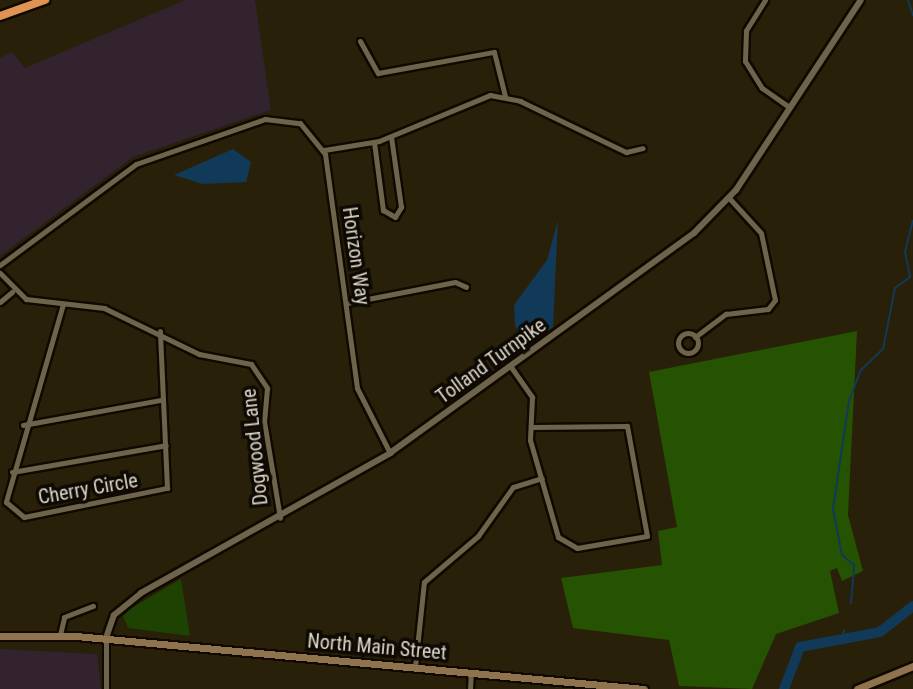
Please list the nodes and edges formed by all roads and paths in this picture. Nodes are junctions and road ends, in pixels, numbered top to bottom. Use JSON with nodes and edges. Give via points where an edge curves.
{"nodes":[{"id":1,"x":45,"y":0,"type":"edge"},
{"id":2,"x":765,"y":0,"type":"edge"},
{"id":3,"x":856,"y":2,"type":"edge"},
{"id":4,"x":0,"y":16,"type":"edge"},
{"id":5,"x":360,"y":41,"type":"dead end"},
{"id":6,"x":505,"y":97,"type":"junction"},
{"id":7,"x":788,"y":106,"type":"junction"},
{"id":8,"x":391,"y":137,"type":"junction"},
{"id":9,"x":374,"y":142,"type":"junction"},
{"id":10,"x":643,"y":148,"type":"dead end"},
{"id":11,"x":324,"y":150,"type":"junction"},
{"id":12,"x":729,"y":198,"type":"junction"},
{"id":13,"x":0,"y":265,"type":"edge"},
{"id":14,"x":0,"y":273,"type":"edge"},
{"id":15,"x":466,"y":287,"type":"dead end"},
{"id":16,"x":12,"y":292,"type":"junction"},
{"id":17,"x":0,"y":302,"type":"edge"},
{"id":18,"x":347,"y":303,"type":"junction"},
{"id":19,"x":63,"y":304,"type":"junction"},
{"id":20,"x":160,"y":331,"type":"junction"},
{"id":21,"x":695,"y":337,"type":"dead end"},
{"id":22,"x":511,"y":367,"type":"junction"},
{"id":23,"x":161,"y":400,"type":"junction"},
{"id":24,"x":23,"y":425,"type":"junction"},
{"id":25,"x":532,"y":427,"type":"junction"},
{"id":26,"x":166,"y":445,"type":"junction"},
{"id":27,"x":390,"y":453,"type":"junction"},
{"id":28,"x":12,"y":472,"type":"junction"},
{"id":29,"x":542,"y":478,"type":"junction"},
{"id":30,"x":280,"y":518,"type":"junction"},
{"id":31,"x":93,"y":606,"type":"dead end"},
{"id":32,"x":60,"y":635,"type":"junction"},
{"id":33,"x":0,"y":636,"type":"edge"},
{"id":34,"x":106,"y":638,"type":"junction"},
{"id":35,"x":913,"y":666,"type":"edge"},
{"id":36,"x":415,"y":667,"type":"junction"},
{"id":37,"x":471,"y":671,"type":"junction"},
{"id":38,"x":106,"y":689,"type":"edge"},
{"id":39,"x":470,"y":689,"type":"edge"},
{"id":40,"x":644,"y":689,"type":"edge"},
{"id":41,"x":857,"y":689,"type":"edge"}],
"edges":[{"from":1,"to":4,"type":"highway"},
{"from":2,"to":7,"type":"street","via":[[744,37],[745,61],[762,88]]},
{"from":3,"to":7,"type":"street","name":"Tolland Turnpike"},
{"from":5,"to":6,"type":"street","via":[[378,73],[495,53]]},
{"from":6,"to":8,"type":"street","via":[[476,98]]},
{"from":6,"to":10,"type":"street","via":[[625,151]]},
{"from":7,"to":12,"type":"street","name":"Tolland Turnpike"},
{"from":8,"to":9,"type":"street"},
{"from":8,"to":9,"type":"street","via":[[401,207],[395,217],[383,210]]},
{"from":9,"to":11,"type":"street"},
{"from":11,"to":13,"type":"street","via":[[294,121],[245,125],[110,178]]},
{"from":11,"to":18,"type":"street","name":"Horizon Way"},
{"from":12,"to":21,"type":"street","via":[[765,241],[775,300],[768,309],[726,314]]},
{"from":12,"to":22,"type":"street","name":"Tolland Turnpike","via":[[694,233]]},
{"from":14,"to":16,"type":"street"},
{"from":15,"to":18,"type":"street","via":[[455,282]]},
{"from":16,"to":17,"type":"street"},
{"from":16,"to":19,"type":"street","name":"Dogwood Lane"},
{"from":18,"to":27,"type":"street","name":"Horizon Way","via":[[359,395]]},
{"from":19,"to":20,"type":"street","name":"Dogwood Lane","via":[[104,308]]},
{"from":19,"to":24,"type":"street","name":"Cherry Circle","via":[[61,331]]},
{"from":20,"to":23,"type":"street","name":"Cherry Circle"},
{"from":20,"to":30,"type":"street","name":"Dogwood Lane","via":[[199,354],[251,364],[263,375]]},
{"from":22,"to":25,"type":"street","via":[[532,397]]},
{"from":22,"to":27,"type":"street","name":"Tolland Turnpike"},
{"from":23,"to":24,"type":"street"},
{"from":23,"to":26,"type":"street","name":"Cherry Circle"},
{"from":24,"to":28,"type":"street","name":"Cherry Circle"},
{"from":25,"to":29,"type":"street"},
{"from":25,"to":29,"type":"street","via":[[627,426],[647,536],[567,545],[550,522]]},
{"from":26,"to":28,"type":"street","name":"Cherry Circle"},
{"from":26,"to":28,"type":"street","name":"Cherry Circle","via":[[167,488],[50,513],[12,512],[6,502]]},
{"from":27,"to":30,"type":"street","name":"Tolland Turnpike"},
{"from":29,"to":36,"type":"street","via":[[513,487],[478,536],[424,582]]},
{"from":30,"to":34,"type":"street","name":"Tolland Turnpike","via":[[141,593],[114,615]]},
{"from":31,"to":32,"type":"street","via":[[64,617]]},
{"from":32,"to":33,"type":"main road"},
{"from":32,"to":34,"type":"main road"},
{"from":34,"to":36,"type":"main road","name":"North Main Street"},
{"from":34,"to":38,"type":"street"},
{"from":35,"to":41,"type":"main road"},
{"from":36,"to":37,"type":"main road","name":"North Main Street"},
{"from":37,"to":39,"type":"street"},
{"from":37,"to":40,"type":"main road","name":"North Main Street"}]}
